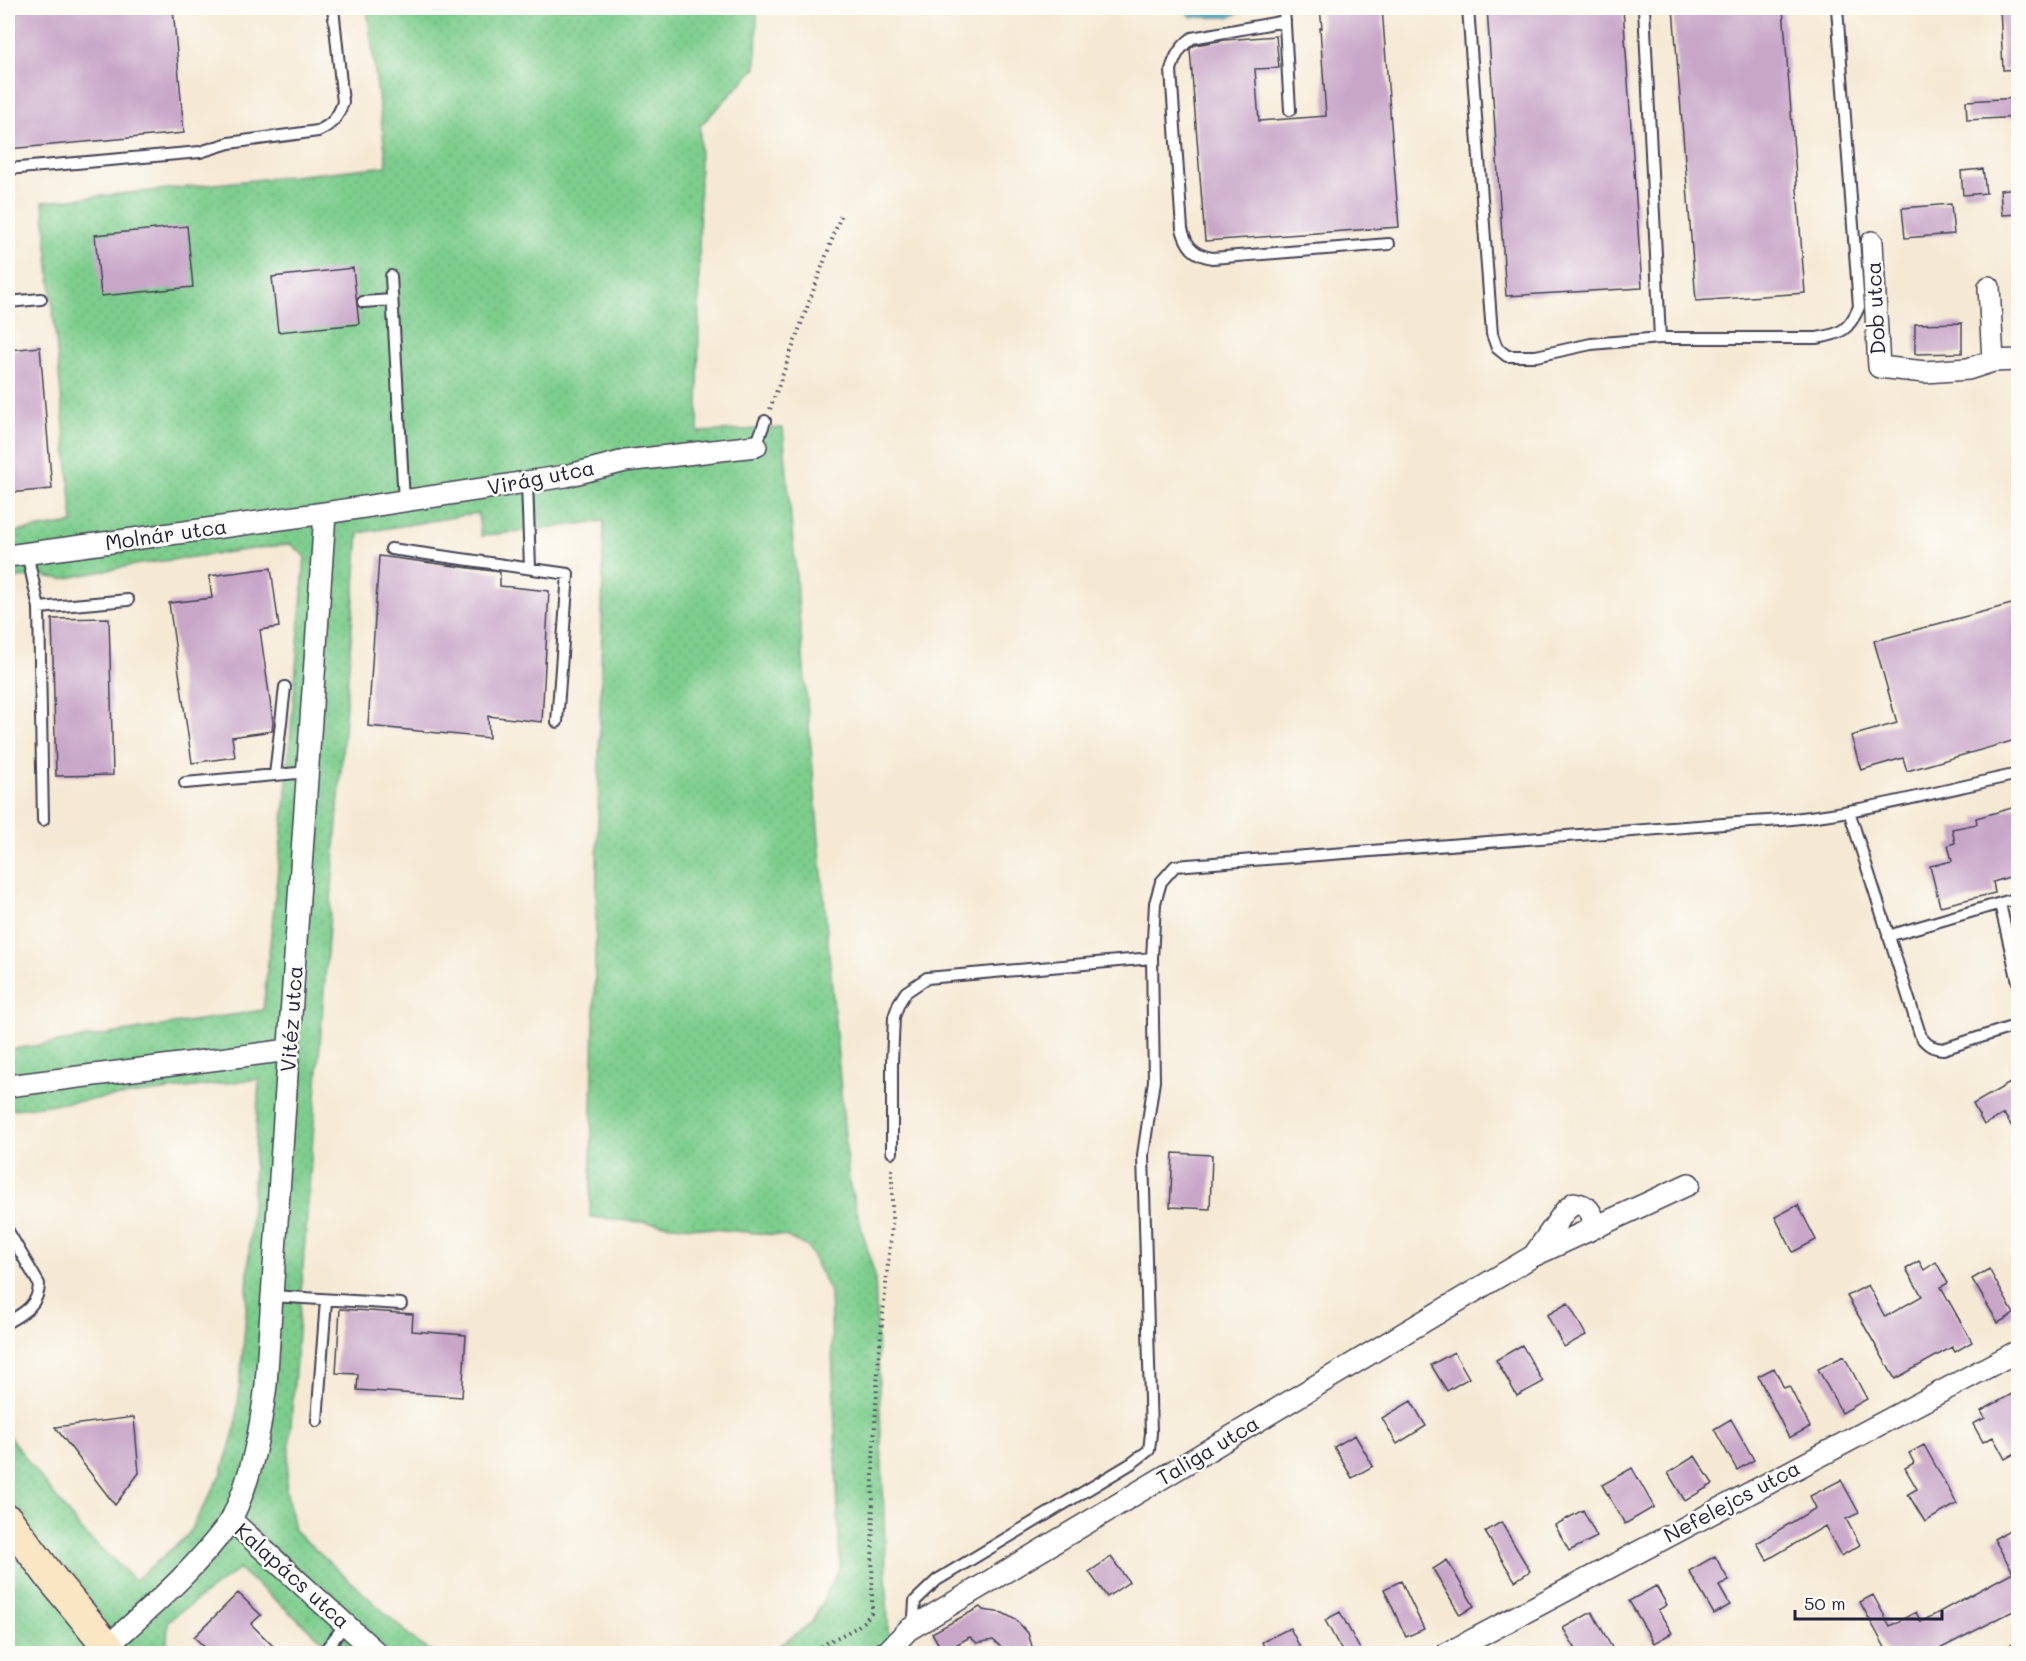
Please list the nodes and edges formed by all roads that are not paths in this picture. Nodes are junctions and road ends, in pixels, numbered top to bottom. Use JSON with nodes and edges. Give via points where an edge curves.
{"nodes":[{"id":1,"x":333,"y":8,"type":"edge"},
{"id":2,"x":1284,"y":8,"type":"edge"},
{"id":3,"x":1468,"y":8,"type":"edge"},
{"id":4,"x":1644,"y":8,"type":"edge"},
{"id":5,"x":1837,"y":8,"type":"edge"},
{"id":6,"x":1285,"y":21,"type":"junction"},
{"id":7,"x":1290,"y":110,"type":"dead end"},
{"id":8,"x":8,"y":169,"type":"edge"},
{"id":9,"x":1872,"y":242,"type":"dead end"},
{"id":10,"x":1389,"y":244,"type":"dead end"},
{"id":11,"x":391,"y":276,"type":"dead end"},
{"id":12,"x":1989,"y":287,"type":"dead end"},
{"id":13,"x":41,"y":299,"type":"dead end"},
{"id":14,"x":392,"y":300,"type":"junction"},
{"id":15,"x":8,"y":302,"type":"edge"},
{"id":16,"x":363,"y":302,"type":"dead end"},
{"id":17,"x":1660,"y":338,"type":"junction"},
{"id":18,"x":2019,"y":360,"type":"edge"},
{"id":19,"x":1993,"y":361,"type":"junction"},
{"id":20,"x":765,"y":421,"type":"road end"},
{"id":21,"x":756,"y":446,"type":"joint"},
{"id":22,"x":527,"y":482,"type":"junction"},
{"id":23,"x":404,"y":501,"type":"junction"},
{"id":24,"x":325,"y":513,"type":"junction"},
{"id":25,"x":391,"y":549,"type":"dead end"},
{"id":26,"x":17,"y":554,"type":"edge"},
{"id":27,"x":530,"y":568,"type":"junction"},
{"id":28,"x":128,"y":600,"type":"dead end"},
{"id":29,"x":39,"y":608,"type":"junction"},
{"id":30,"x":285,"y":687,"type":"dead end"},
{"id":31,"x":557,"y":722,"type":"dead end"},
{"id":32,"x":309,"y":772,"type":"junction"},
{"id":33,"x":2019,"y":774,"type":"edge"},
{"id":34,"x":275,"y":775,"type":"junction"},
{"id":35,"x":185,"y":783,"type":"dead end"},
{"id":36,"x":1849,"y":811,"type":"junction"},
{"id":37,"x":43,"y":820,"type":"dead end"},
{"id":38,"x":2019,"y":898,"type":"edge"},
{"id":39,"x":2000,"y":904,"type":"junction"},
{"id":40,"x":1888,"y":936,"type":"junction"},
{"id":41,"x":1152,"y":958,"type":"junction"},
{"id":42,"x":2019,"y":982,"type":"edge"},
{"id":43,"x":2019,"y":1025,"type":"edge"},
{"id":44,"x":290,"y":1050,"type":"junction"},
{"id":45,"x":8,"y":1086,"type":"edge"},
{"id":46,"x":892,"y":1152,"type":"road end"},
{"id":47,"x":1689,"y":1184,"type":"dead end"},
{"id":48,"x":8,"y":1230,"type":"edge"},
{"id":49,"x":1588,"y":1231,"type":"junction"},
{"id":50,"x":1533,"y":1256,"type":"junction"},
{"id":51,"x":273,"y":1296,"type":"junction"},
{"id":52,"x":326,"y":1300,"type":"junction"},
{"id":53,"x":401,"y":1304,"type":"dead end"},
{"id":54,"x":8,"y":1322,"type":"edge"},
{"id":55,"x":2019,"y":1351,"type":"edge"},
{"id":56,"x":317,"y":1421,"type":"dead end"},
{"id":57,"x":8,"y":1520,"type":"edge"},
{"id":58,"x":231,"y":1520,"type":"junction"},
{"id":59,"x":345,"y":1624,"type":"junction"},
{"id":60,"x":908,"y":1630,"type":"junction"},
{"id":61,"x":107,"y":1651,"type":"edge"},
{"id":62,"x":322,"y":1653,"type":"edge"},
{"id":63,"x":378,"y":1653,"type":"edge"},
{"id":64,"x":886,"y":1653,"type":"edge"},
{"id":65,"x":1446,"y":1653,"type":"edge"}],
"edges":[{"from":1,"to":8,"type":"lane","via":[[343,102],[339,115],[318,131],[229,143],[200,152]]},
{"from":2,"to":6,"type":"lane"},
{"from":3,"to":17,"type":"lane","via":[[1492,334],[1497,348],[1507,356],[1536,356],[1591,344]]},
{"from":4,"to":17,"type":"lane"},
{"from":5,"to":17,"type":"lane","via":[[1858,307],[1852,321],[1845,330],[1817,338]]},
{"from":6,"to":7,"type":"lane"},
{"from":6,"to":10,"type":"lane","via":[[1191,38],[1174,57],[1171,69],[1186,243],[1192,251],[1212,258]]},
{"from":9,"to":19,"type":"street","name":"Dob utca","via":[[1879,367],[1925,372],[1968,369]]},
{"from":11,"to":14,"type":"lane"},
{"from":12,"to":19,"type":"street"},
{"from":13,"to":15,"type":"lane"},
{"from":14,"to":16,"type":"lane"},
{"from":14,"to":23,"type":"lane"},
{"from":18,"to":19,"type":"street","name":"Dob utca"},
{"from":20,"to":21,"type":"lane"},
{"from":21,"to":22,"type":"street","name":"Virág utca","via":[[625,461]]},
{"from":22,"to":23,"type":"street","name":"Virág utca"},
{"from":22,"to":27,"type":"lane"},
{"from":23,"to":24,"type":"street","name":"Virág utca"},
{"from":24,"to":26,"type":"street","name":"Molnár utca"},
{"from":24,"to":32,"type":"street","name":"Vitéz utca"},
{"from":25,"to":27,"type":"lane"},
{"from":26,"to":29,"type":"lane"},
{"from":27,"to":31,"type":"lane","via":[[568,574]]},
{"from":28,"to":29,"type":"lane"},
{"from":29,"to":37,"type":"lane"},
{"from":30,"to":34,"type":"lane"},
{"from":32,"to":34,"type":"lane"},
{"from":32,"to":44,"type":"street","name":"Vitéz utca"},
{"from":33,"to":36,"type":"lane"},
{"from":34,"to":35,"type":"lane"},
{"from":36,"to":40,"type":"lane"},
{"from":36,"to":41,"type":"lane","via":[[1788,821],[1175,866],[1161,882],[1155,903]]},
{"from":38,"to":39,"type":"lane"},
{"from":39,"to":40,"type":"lane"},
{"from":39,"to":42,"type":"lane"},
{"from":40,"to":43,"type":"lane","via":[[1927,1045],[1944,1050]]},
{"from":41,"to":46,"type":"lane","via":[[927,978],[906,992],[894,1017]]},
{"from":41,"to":60,"type":"lane","via":[[1154,1081],[1143,1155],[1149,1450],[937,1580],[915,1601]]},
{"from":44,"to":45,"type":"street"},
{"from":44,"to":51,"type":"street","name":"Vitéz utca"},
{"from":47,"to":49,"type":"street","name":"Taliga utca"},
{"from":48,"to":54,"type":"lane","via":[[39,1284],[34,1302]]},
{"from":49,"to":50,"type":"street","name":"Taliga utca"},
{"from":49,"to":50,"type":"street","name":"Taliga utca","via":[[1594,1220],[1591,1210],[1574,1203]]},
{"from":50,"to":60,"type":"street","name":"Taliga utca"},
{"from":51,"to":52,"type":"lane"},
{"from":51,"to":58,"type":"street","name":"Vitéz utca","via":[[262,1422],[250,1474]]},
{"from":52,"to":53,"type":"lane"},
{"from":52,"to":56,"type":"lane"},
{"from":55,"to":65,"type":"street","name":"Nefelejcs utca"},
{"from":57,"to":61,"type":"street"},
{"from":58,"to":59,"type":"street","name":"Kalapács utca"},
{"from":58,"to":61,"type":"street","name":"Kalapács utca","via":[[202,1558]]},
{"from":59,"to":62,"type":"lane"},
{"from":59,"to":63,"type":"street","name":"Kalapács utca"},
{"from":60,"to":64,"type":"street","name":"Taliga utca"}]}
